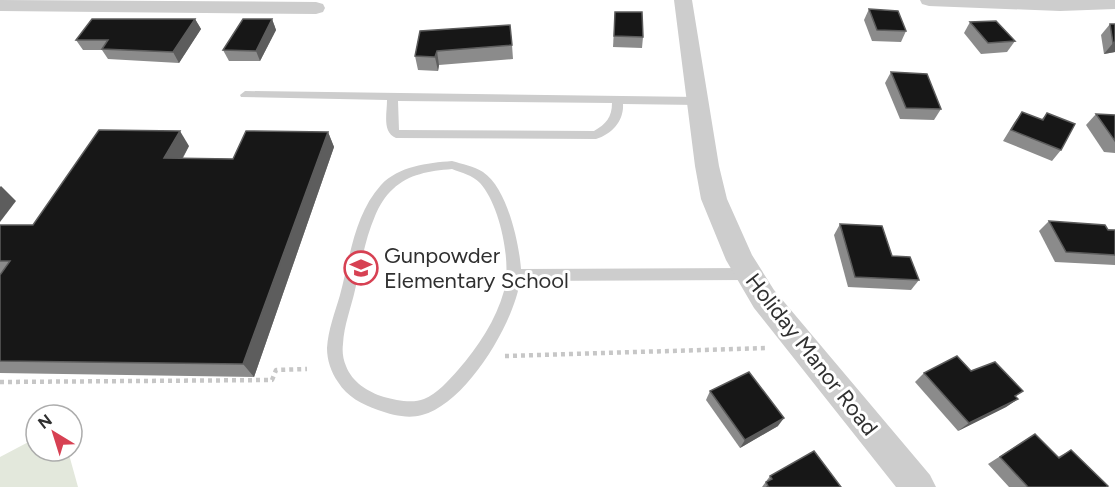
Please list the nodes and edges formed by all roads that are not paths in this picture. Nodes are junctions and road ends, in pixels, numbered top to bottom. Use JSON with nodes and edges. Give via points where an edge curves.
{"nodes":[{"id":1,"x":682,"y":0,"type":"edge"},
{"id":2,"x":929,"y":0,"type":"edge"},
{"id":3,"x":1115,"y":3,"type":"edge"},
{"id":4,"x":0,"y":5,"type":"edge"},
{"id":5,"x":315,"y":8,"type":"dead end"},
{"id":6,"x":245,"y":95,"type":"dead end"},
{"id":7,"x":393,"y":98,"type":"junction"},
{"id":8,"x":617,"y":100,"type":"junction"},
{"id":9,"x":698,"y":101,"type":"junction"},
{"id":10,"x":749,"y":274,"type":"junction"},
{"id":11,"x":514,"y":275,"type":"junction"},
{"id":12,"x":918,"y":487,"type":"edge"}],
"edges":[{"from":1,"to":9,"type":"street","name":"Holiday Manor Road"},
{"from":2,"to":3,"type":"street"},
{"from":4,"to":5,"type":"street"},
{"from":6,"to":7,"type":"lane"},
{"from":7,"to":8,"type":"lane"},
{"from":7,"to":8,"type":"lane","via":[[392,129],[402,134],[596,135],[615,121]]},
{"from":8,"to":9,"type":"lane"},
{"from":9,"to":10,"type":"street","name":"Holiday Manor Road","via":[[714,199]]},
{"from":10,"to":11,"type":"lane"},
{"from":10,"to":12,"type":"street","name":"Holiday Manor Road","via":[[764,299]]},
{"from":11,"to":11,"type":"lane","via":[[508,228],[494,194],[481,176],[452,165],[414,170],[393,182],[374,203],[364,223],[335,348],[339,371],[356,393],[383,405],[428,406],[451,390],[492,332],[509,300]]}]}
